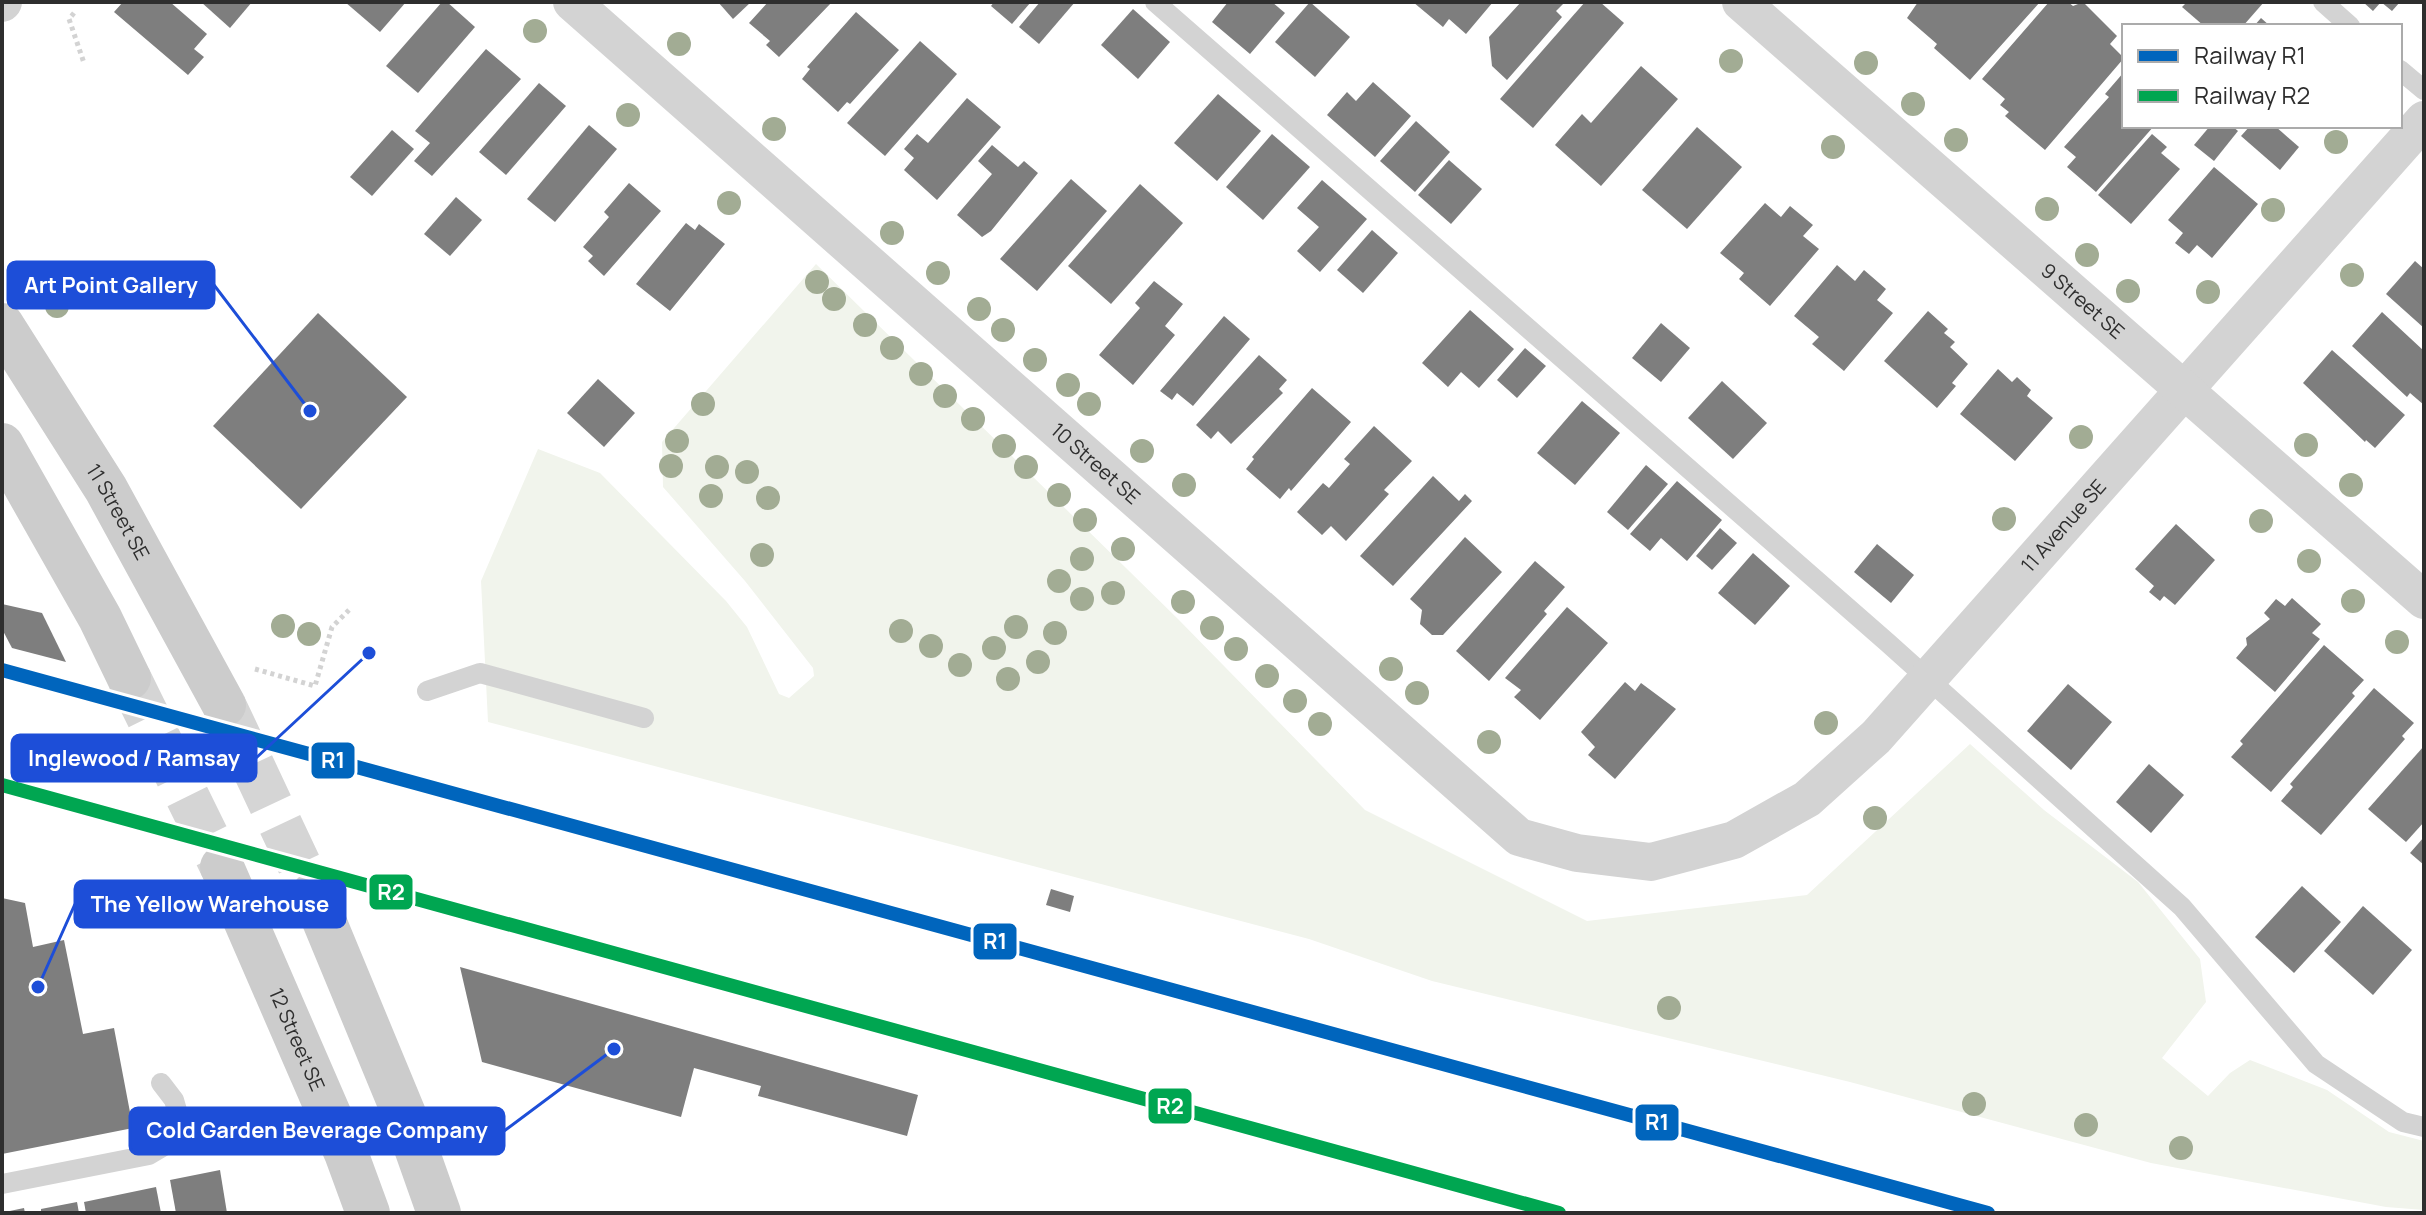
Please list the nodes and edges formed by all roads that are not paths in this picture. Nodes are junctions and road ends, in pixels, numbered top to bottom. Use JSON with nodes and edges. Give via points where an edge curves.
{"nodes":[{"id":1,"x":572,"y":2,"type":"edge"},
{"id":2,"x":1155,"y":2,"type":"edge"},
{"id":3,"x":1741,"y":2,"type":"edge"},
{"id":4,"x":2323,"y":2,"type":"edge"},
{"id":5,"x":2348,"y":24,"type":"edge"},
{"id":6,"x":2402,"y":72,"type":"edge"},
{"id":7,"x":2424,"y":90,"type":"edge"},
{"id":8,"x":2424,"y":120,"type":"edge"},
{"id":9,"x":2,"y":325,"type":"edge"},
{"id":10,"x":2185,"y":391,"type":"junction"},
{"id":11,"x":2,"y":445,"type":"edge"},
{"id":12,"x":2424,"y":600,"type":"edge"},
{"id":13,"x":129,"y":678,"type":"tunnel mouth"},
{"id":14,"x":1930,"y":680,"type":"junction"},
{"id":15,"x":427,"y":691,"type":"dead end"},
{"id":16,"x":224,"y":705,"type":"tunnel mouth"},
{"id":17,"x":644,"y":718,"type":"dead end"},
{"id":18,"x":1651,"y":862,"type":"joint"},
{"id":19,"x":222,"y":867,"type":"tunnel mouth"},
{"id":20,"x":313,"y":894,"type":"tunnel mouth"},
{"id":21,"x":161,"y":1083,"type":"dead end"},
{"id":22,"x":2424,"y":1127,"type":"edge"},
{"id":23,"x":2,"y":1184,"type":"edge"},
{"id":24,"x":368,"y":1213,"type":"edge"},
{"id":25,"x":439,"y":1213,"type":"edge"}],
"edges":[{"from":1,"to":18,"type":"street","name":"10 Street SE","via":[[1519,837],[1577,853]]},
{"from":2,"to":14,"type":"lane"},
{"from":3,"to":10,"type":"street","name":"9 Street SE"},
{"from":4,"to":5,"type":"lane"},
{"from":6,"to":7,"type":"lane"},
{"from":8,"to":10,"type":"street","name":"11 Avenue SE"},
{"from":9,"to":16,"type":"street","name":"11 Street SE","via":[[106,489]]},
{"from":10,"to":12,"type":"street","name":"9 Street SE"},
{"from":10,"to":14,"type":"street","name":"11 Avenue SE"},
{"from":11,"to":13,"type":"street"},
{"from":14,"to":18,"type":"street","name":"11 Avenue SE","via":[[1807,799],[1734,840]]},
{"from":14,"to":22,"type":"lane","via":[[2182,907],[2316,1064],[2403,1122]]},
{"from":15,"to":17,"type":"lane","via":[[480,673]]},
{"from":19,"to":24,"type":"street","name":"12 Street SE"},
{"from":20,"to":25,"type":"street"},
{"from":21,"to":23,"type":"lane","via":[[174,1100],[181,1124],[171,1142],[149,1155]]}]}
